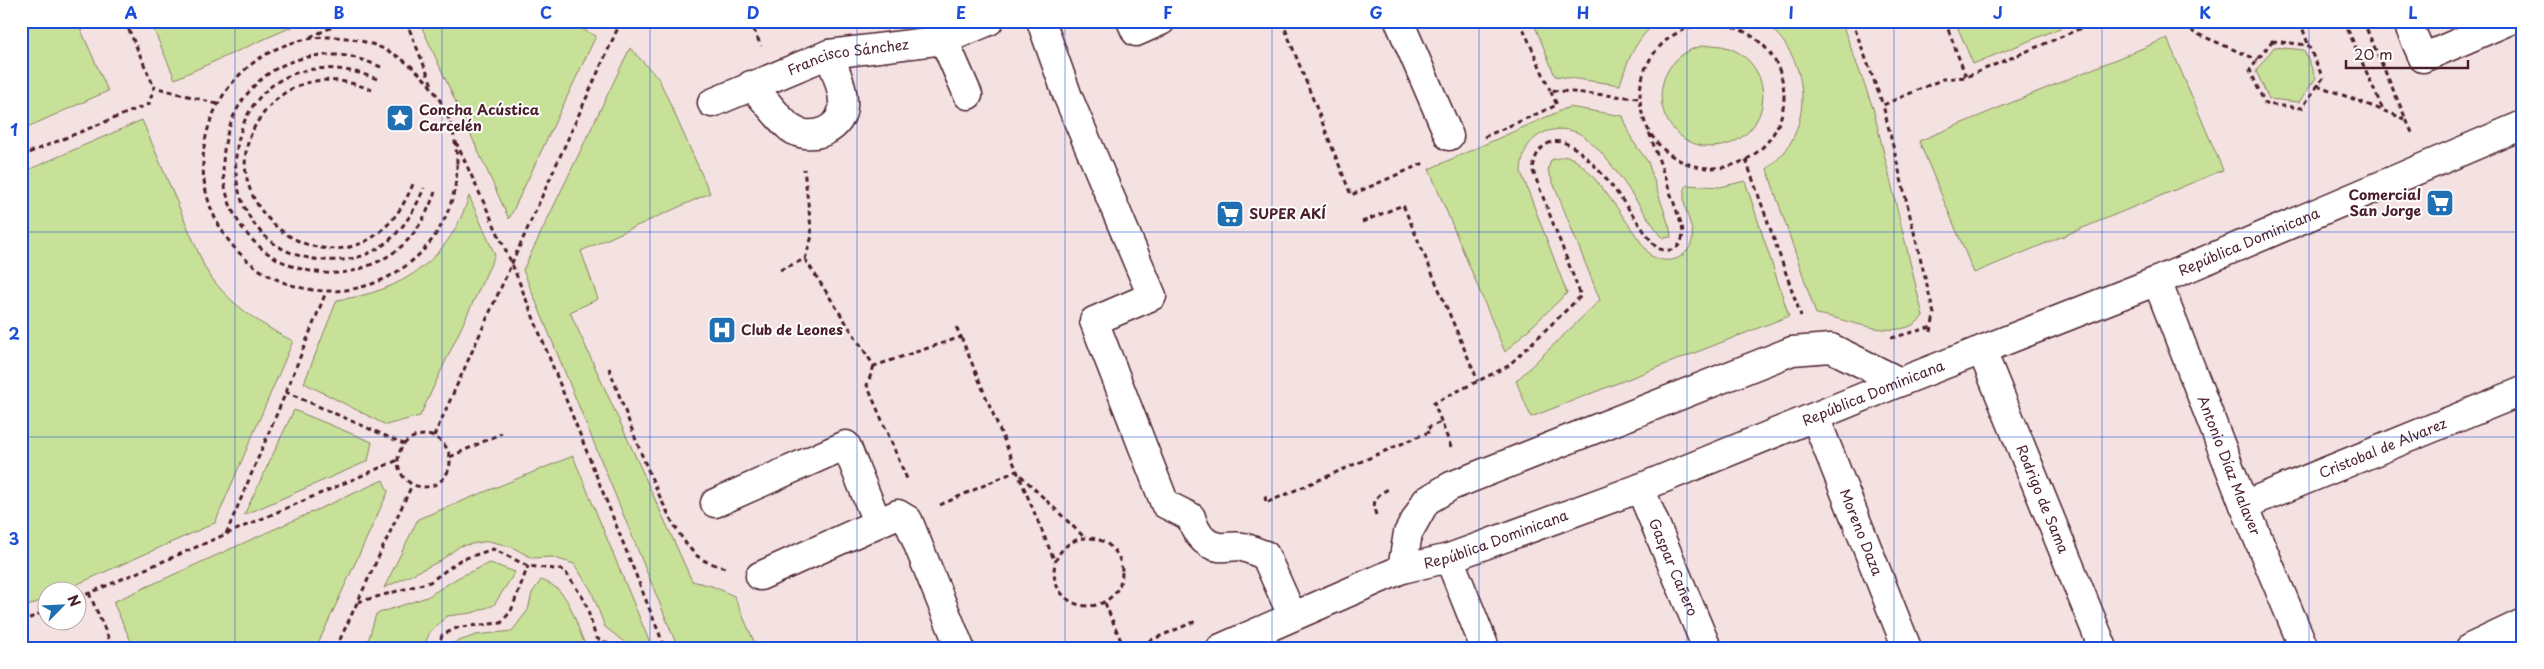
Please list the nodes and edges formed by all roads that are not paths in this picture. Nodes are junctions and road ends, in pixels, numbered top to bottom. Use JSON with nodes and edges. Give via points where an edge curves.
{"nodes":[{"id":1,"x":1041,"y":21,"type":"edge"},
{"id":2,"x":1131,"y":21,"type":"edge"},
{"id":3,"x":1161,"y":21,"type":"edge"},
{"id":4,"x":1399,"y":21,"type":"edge"},
{"id":5,"x":2407,"y":21,"type":"edge"},
{"id":6,"x":2508,"y":21,"type":"edge"},
{"id":7,"x":965,"y":28,"type":"edge"},
{"id":8,"x":829,"y":54,"type":"junction"},
{"id":9,"x":751,"y":85,"type":"junction"},
{"id":10,"x":968,"y":96,"type":"dead end"},
{"id":11,"x":712,"y":103,"type":"dead end"},
{"id":12,"x":2523,"y":125,"type":"edge"},
{"id":13,"x":1449,"y":136,"type":"dead end"},
{"id":14,"x":2157,"y":281,"type":"junction"},
{"id":15,"x":1982,"y":351,"type":"junction"},
{"id":16,"x":1900,"y":382,"type":"junction"},
{"id":17,"x":2523,"y":390,"type":"edge"},
{"id":18,"x":1815,"y":416,"type":"junction"},
{"id":19,"x":1640,"y":488,"type":"junction"},
{"id":20,"x":715,"y":503,"type":"dead end"},
{"id":21,"x":2244,"y":505,"type":"junction"},
{"id":22,"x":877,"y":522,"type":"junction"},
{"id":23,"x":1449,"y":558,"type":"junction"},
{"id":24,"x":1402,"y":569,"type":"junction"},
{"id":25,"x":760,"y":576,"type":"road end"},
{"id":26,"x":1292,"y":615,"type":"junction"},
{"id":27,"x":2523,"y":623,"type":"edge"},
{"id":28,"x":1227,"y":646,"type":"edge"},
{"id":29,"x":960,"y":648,"type":"edge"},
{"id":30,"x":1485,"y":648,"type":"edge"},
{"id":31,"x":1707,"y":648,"type":"edge"},
{"id":32,"x":1907,"y":648,"type":"edge"},
{"id":33,"x":2103,"y":648,"type":"edge"},
{"id":34,"x":2304,"y":648,"type":"edge"},
{"id":35,"x":2470,"y":648,"type":"edge"}],
"edges":[{"from":1,"to":26,"type":"street","via":[[1068,97],[1152,296],[1094,321],[1165,504],[1191,517],[1194,529],[1210,544],[1242,547],[1265,555]]},
{"from":2,"to":3,"type":"street","via":[[1136,32]]},
{"from":4,"to":13,"type":"street"},
{"from":5,"to":6,"type":"street","via":[[2423,58]]},
{"from":7,"to":8,"type":"street","name":"Francisco Sánchez"},
{"from":7,"to":10,"type":"street"},
{"from":8,"to":9,"type":"street","name":"Francisco Sánchez"},
{"from":8,"to":9,"type":"street","via":[[844,102],[840,116],[831,128],[818,135],[803,134],[790,128]]},
{"from":9,"to":11,"type":"street","name":"Francisco Sánchez"},
{"from":12,"to":14,"type":"street","name":"República Dominicana"},
{"from":14,"to":15,"type":"street","name":"República Dominicana"},
{"from":14,"to":21,"type":"street","name":"Antonio Díaz Malaver"},
{"from":15,"to":16,"type":"street","name":"República Dominicana"},
{"from":15,"to":33,"type":"street","name":"Rodrigo de Sama"},
{"from":16,"to":18,"type":"street","name":"República Dominicana"},
{"from":16,"to":24,"type":"street","via":[[1831,348],[1792,351],[1451,486],[1426,501],[1408,533]]},
{"from":17,"to":21,"type":"street","name":"Cristobal de Alvarez"},
{"from":18,"to":19,"type":"street","name":"República Dominicana"},
{"from":18,"to":32,"type":"street","name":"Moreno Daza"},
{"from":19,"to":23,"type":"street","name":"República Dominicana"},
{"from":19,"to":31,"type":"street","name":"Gaspar Cañero"},
{"from":20,"to":22,"type":"street","via":[[846,444]]},
{"from":21,"to":34,"type":"street","name":"Antonio Díaz Malaver"},
{"from":22,"to":25,"type":"street"},
{"from":22,"to":29,"type":"street","via":[[898,514],[915,517]]},
{"from":23,"to":24,"type":"street","name":"República Dominicana"},
{"from":23,"to":30,"type":"street"},
{"from":24,"to":26,"type":"street","name":"República Dominicana"},
{"from":26,"to":28,"type":"street","name":"República Dominicana"},
{"from":27,"to":35,"type":"street"}]}
